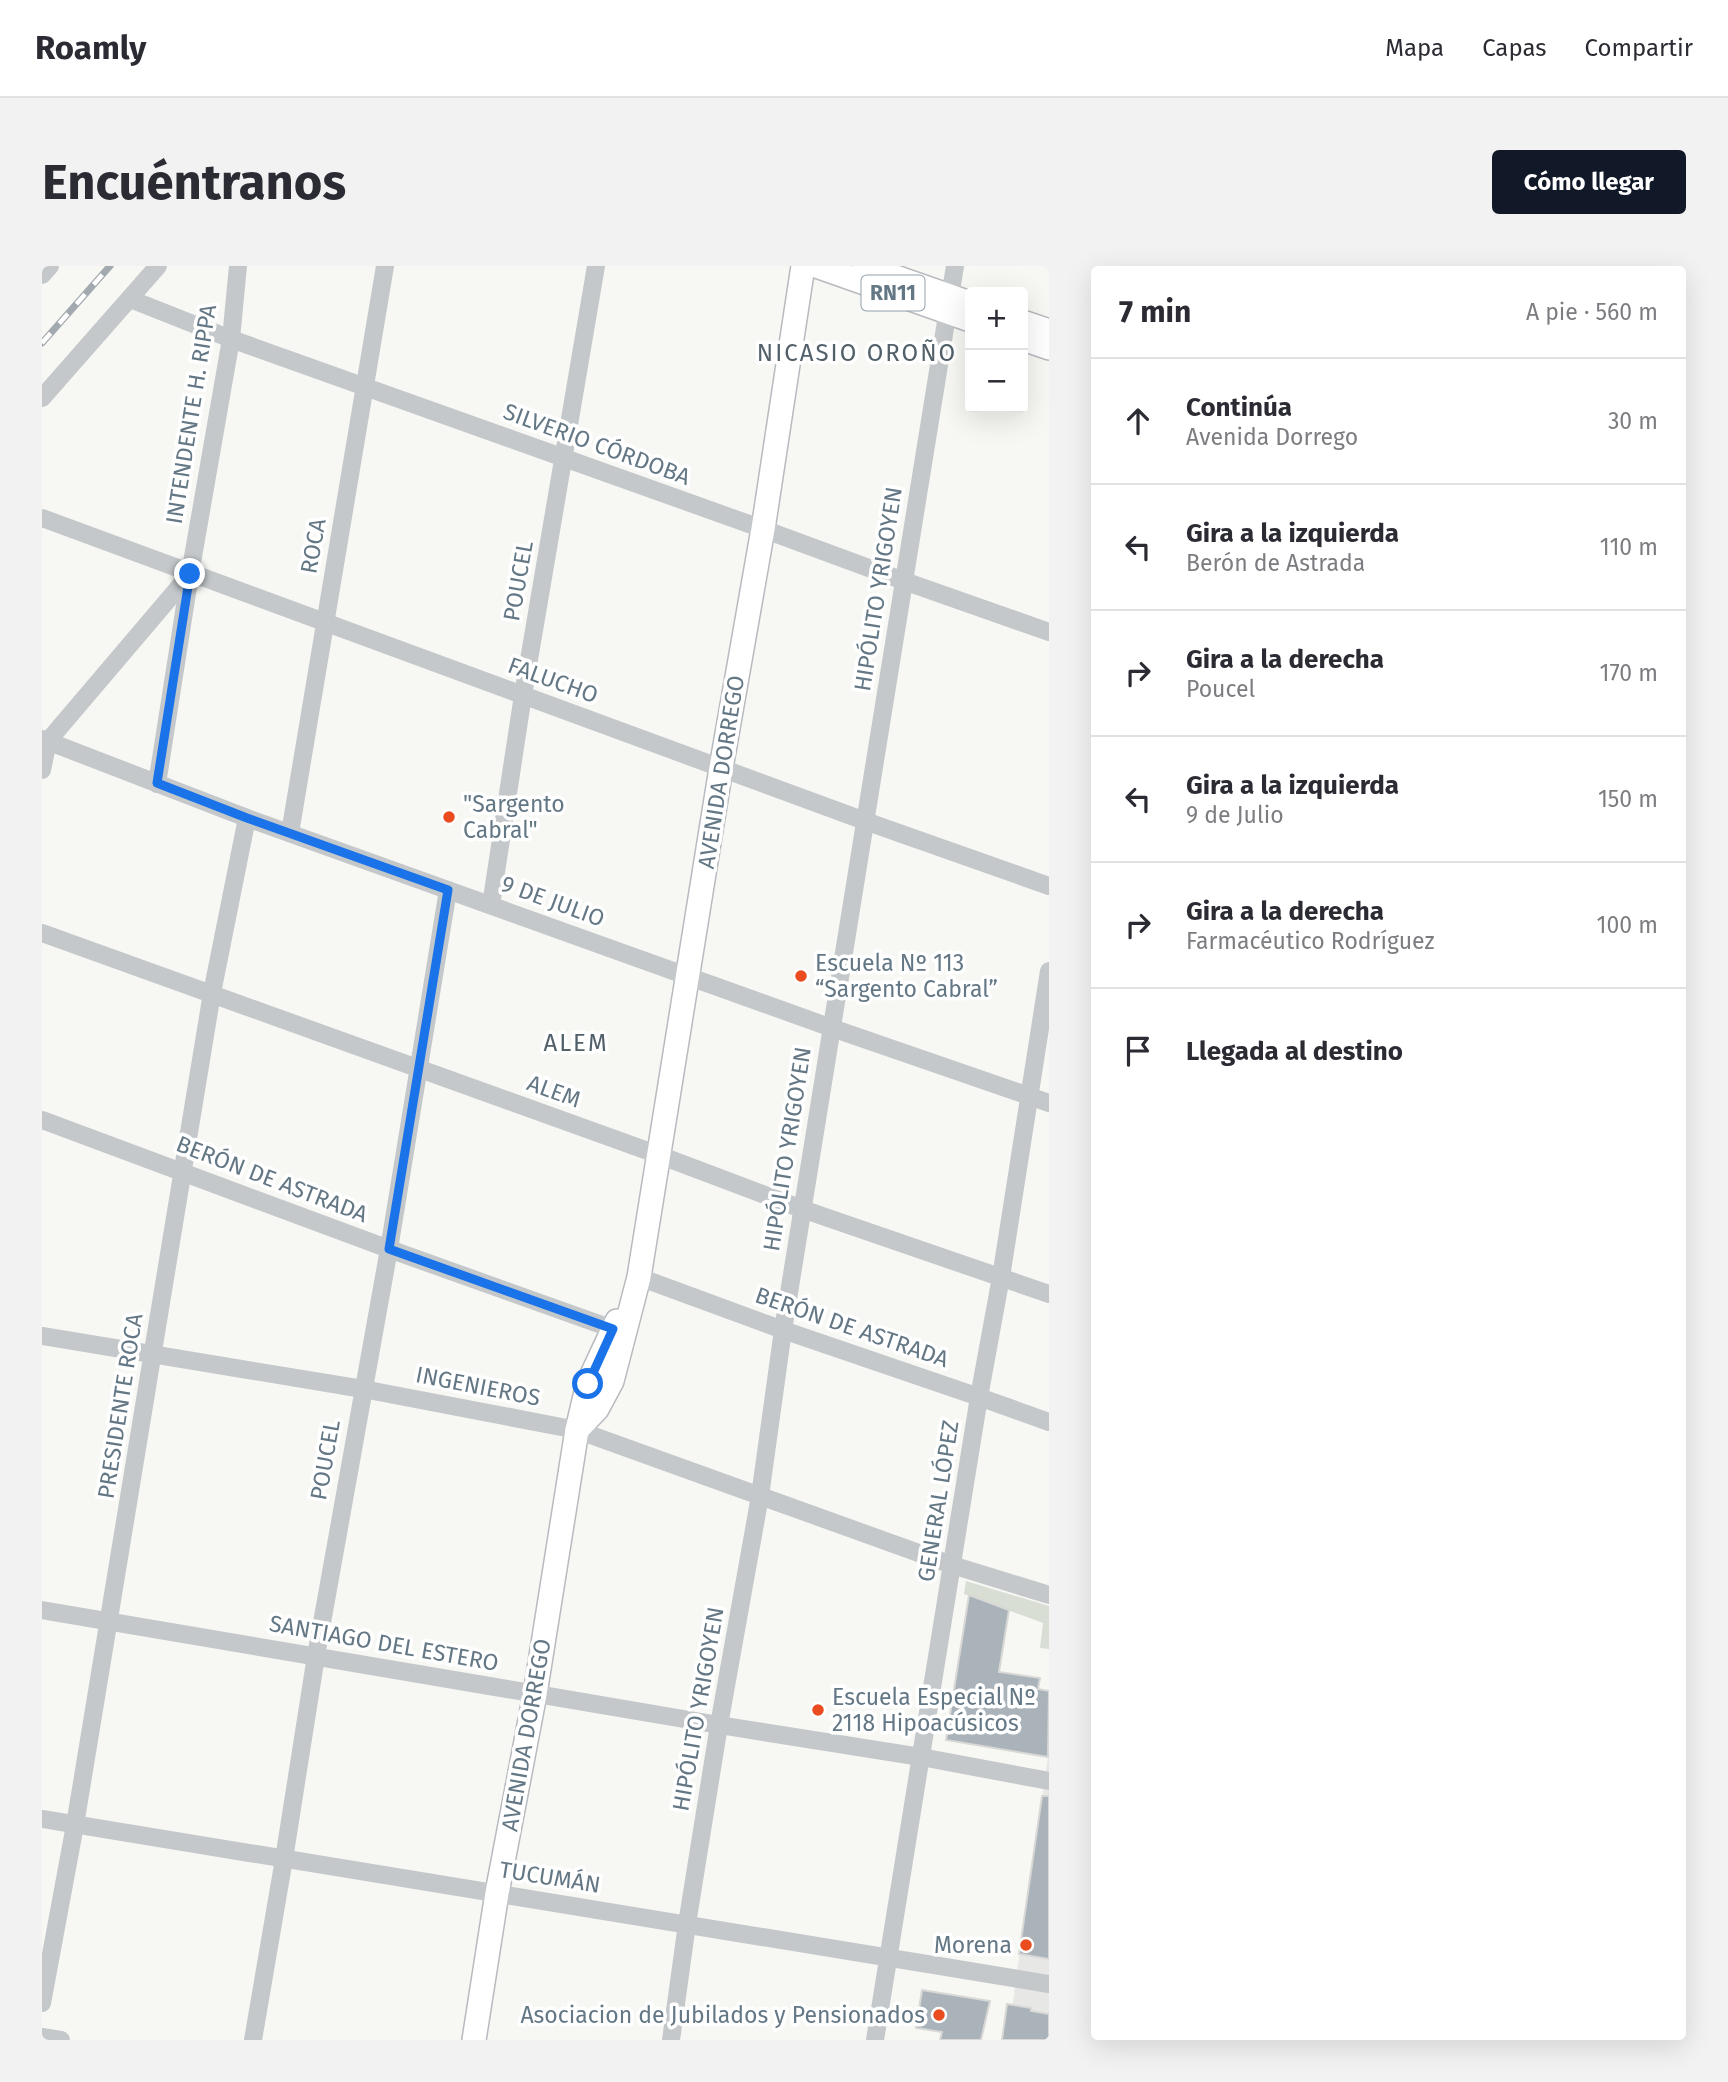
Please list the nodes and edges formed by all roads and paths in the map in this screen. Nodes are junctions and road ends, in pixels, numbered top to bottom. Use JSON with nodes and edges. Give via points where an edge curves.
{"nodes":[{"id":1,"x":49,"y":266,"type":"edge"},
{"id":2,"x":158,"y":266,"type":"edge"},
{"id":3,"x":238,"y":266,"type":"edge"},
{"id":4,"x":385,"y":266,"type":"edge"},
{"id":5,"x":596,"y":266,"type":"edge"},
{"id":6,"x":803,"y":266,"type":"edge"},
{"id":7,"x":816,"y":266,"type":"edge"},
{"id":8,"x":864,"y":266,"type":"edge"},
{"id":9,"x":955,"y":266,"type":"edge"},
{"id":10,"x":42,"y":275,"type":"edge"},
{"id":11,"x":130,"y":299,"type":"junction"},
{"id":12,"x":956,"y":304,"type":"edge"},
{"id":13,"x":1028,"y":324,"type":"edge"},
{"id":14,"x":1049,"y":331,"type":"edge"},
{"id":15,"x":231,"y":339,"type":"junction"},
{"id":16,"x":1028,"y":341,"type":"edge"},
{"id":17,"x":1049,"y":348,"type":"edge"},
{"id":18,"x":365,"y":386,"type":"junction"},
{"id":19,"x":42,"y":398,"type":"edge"},
{"id":20,"x":564,"y":458,"type":"junction"},
{"id":21,"x":42,"y":518,"type":"edge"},
{"id":22,"x":763,"y":529,"type":"junction"},
{"id":23,"x":190,"y":574,"type":"junction"},
{"id":24,"x":904,"y":582,"type":"junction"},
{"id":25,"x":325,"y":623,"type":"junction"},
{"id":26,"x":1049,"y":632,"type":"edge"},
{"id":27,"x":523,"y":695,"type":"junction"},
{"id":28,"x":45,"y":740,"type":"edge"},
{"id":29,"x":721,"y":768,"type":"junction"},
{"id":30,"x":42,"y":769,"type":"edge"},
{"id":31,"x":157,"y":783,"type":"junction"},
{"id":32,"x":247,"y":818,"type":"junction"},
{"id":33,"x":865,"y":821,"type":"junction"},
{"id":34,"x":290,"y":834,"type":"junction"},
{"id":35,"x":1049,"y":886,"type":"edge"},
{"id":36,"x":448,"y":890,"type":"junction"},
{"id":37,"x":491,"y":905,"type":"junction"},
{"id":38,"x":42,"y":933,"type":"edge"},
{"id":39,"x":1049,"y":971,"type":"edge"},
{"id":40,"x":688,"y":976,"type":"junction"},
{"id":41,"x":212,"y":993,"type":"junction"},
{"id":42,"x":1047,"y":993,"type":"edge"},
{"id":43,"x":832,"y":1028,"type":"junction"},
{"id":44,"x":418,"y":1068,"type":"junction"},
{"id":45,"x":1030,"y":1096,"type":"junction"},
{"id":46,"x":1049,"y":1102,"type":"edge"},
{"id":47,"x":42,"y":1120,"type":"edge"},
{"id":48,"x":659,"y":1155,"type":"junction"},
{"id":49,"x":184,"y":1171,"type":"junction"},
{"id":50,"x":802,"y":1209,"type":"junction"},
{"id":51,"x":389,"y":1249,"type":"junction"},
{"id":52,"x":639,"y":1277,"type":"junction"},
{"id":53,"x":1002,"y":1277,"type":"junction"},
{"id":54,"x":1049,"y":1294,"type":"edge"},
{"id":55,"x":613,"y":1329,"type":"junction"},
{"id":56,"x":783,"y":1330,"type":"junction"},
{"id":57,"x":42,"y":1336,"type":"edge"},
{"id":58,"x":153,"y":1355,"type":"junction"},
{"id":59,"x":618,"y":1361,"type":"junction"},
{"id":60,"x":363,"y":1389,"type":"junction"},
{"id":61,"x":979,"y":1396,"type":"junction"},
{"id":62,"x":1049,"y":1422,"type":"edge"},
{"id":63,"x":577,"y":1430,"type":"junction"},
{"id":64,"x":760,"y":1496,"type":"junction"},
{"id":65,"x":952,"y":1565,"type":"junction"},
{"id":66,"x":1049,"y":1595,"type":"edge"},
{"id":67,"x":42,"y":1610,"type":"edge"},
{"id":68,"x":109,"y":1621,"type":"junction"},
{"id":69,"x":316,"y":1656,"type":"junction"},
{"id":70,"x":535,"y":1694,"type":"junction"},
{"id":71,"x":719,"y":1725,"type":"junction"},
{"id":72,"x":921,"y":1757,"type":"junction"},
{"id":73,"x":1049,"y":1781,"type":"edge"},
{"id":74,"x":42,"y":1819,"type":"edge"},
{"id":75,"x":75,"y":1825,"type":"junction"},
{"id":76,"x":284,"y":1859,"type":"junction"},
{"id":77,"x":497,"y":1893,"type":"junction"},
{"id":78,"x":687,"y":1924,"type":"junction"},
{"id":79,"x":888,"y":1959,"type":"junction"},
{"id":80,"x":1049,"y":1984,"type":"edge"},
{"id":81,"x":42,"y":2003,"type":"edge"},
{"id":82,"x":42,"y":2037,"type":"edge"},
{"id":83,"x":61,"y":2040,"type":"edge"},
{"id":84,"x":253,"y":2040,"type":"edge"},
{"id":85,"x":474,"y":2040,"type":"edge"},
{"id":86,"x":671,"y":2040,"type":"edge"},
{"id":87,"x":875,"y":2040,"type":"edge"}],
"edges":[{"from":1,"to":10,"type":"street"},
{"from":2,"to":11,"type":"street"},
{"from":3,"to":15,"type":"street","name":"INTENDENTE H. RIPPA"},
{"from":4,"to":18,"type":"street","name":"ROCA"},
{"from":5,"to":20,"type":"street","name":"POUCEL"},
{"from":6,"to":22,"type":"main road","name":"AVENIDA DORREGO"},
{"from":7,"to":12,"type":"main road","number":"RN11"},
{"from":8,"to":12,"type":"main road","number":"RN11"},
{"from":9,"to":12,"type":"street","name":"HIPÓLITO YRIGOYEN"},
{"from":11,"to":15,"type":"street","name":"SILVERIO CÓRDOBA"},
{"from":11,"to":19,"type":"street"},
{"from":12,"to":24,"type":"street","name":"HIPÓLITO YRIGOYEN"},
{"from":13,"to":14,"type":"main road"},
{"from":15,"to":18,"type":"street","name":"SILVERIO CÓRDOBA"},
{"from":15,"to":23,"type":"street","name":"INTENDENTE H. RIPPA"},
{"from":16,"to":17,"type":"main road"},
{"from":18,"to":20,"type":"street","name":"SILVERIO CÓRDOBA"},
{"from":18,"to":25,"type":"street","name":"ROCA"},
{"from":20,"to":22,"type":"street","name":"SILVERIO CÓRDOBA"},
{"from":20,"to":27,"type":"street","name":"POUCEL"},
{"from":21,"to":23,"type":"street","name":"FALUCHO"},
{"from":22,"to":24,"type":"street","name":"SILVERIO CÓRDOBA"},
{"from":22,"to":29,"type":"main road","name":"AVENIDA DORREGO"},
{"from":23,"to":25,"type":"street","name":"FALUCHO"},
{"from":23,"to":28,"type":"street"},
{"from":23,"to":31,"type":"street","name":"INTENDENTE H. RIPPA"},
{"from":24,"to":26,"type":"street","name":"SILVERIO CÓRDOBA"},
{"from":24,"to":33,"type":"street","name":"HIPÓLITO YRIGOYEN"},
{"from":25,"to":27,"type":"street","name":"FALUCHO"},
{"from":25,"to":34,"type":"street","name":"ROCA"},
{"from":27,"to":29,"type":"street","name":"FALUCHO"},
{"from":27,"to":37,"type":"street","name":"POUCEL"},
{"from":28,"to":30,"type":"street"},
{"from":28,"to":31,"type":"street","name":"9 DE JULIO"},
{"from":29,"to":33,"type":"street","name":"FALUCHO"},
{"from":29,"to":40,"type":"main road","name":"AVENIDA DORREGO"},
{"from":31,"to":32,"type":"street","name":"9 DE JULIO"},
{"from":32,"to":34,"type":"street","name":"9 DE JULIO"},
{"from":32,"to":41,"type":"street","name":"PRESIDENTE ROCA"},
{"from":33,"to":35,"type":"street","name":"FALUCHO"},
{"from":33,"to":43,"type":"street","name":"HIPÓLITO YRIGOYEN"},
{"from":34,"to":36,"type":"street","name":"9 DE JULIO"},
{"from":36,"to":37,"type":"street","name":"9 DE JULIO"},
{"from":36,"to":44,"type":"street","name":"POUCEL"},
{"from":37,"to":40,"type":"street","name":"9 DE JULIO"},
{"from":38,"to":41,"type":"street","name":"ALEM"},
{"from":39,"to":42,"type":"street","name":"GENERAL LÓPEZ"},
{"from":40,"to":43,"type":"street","name":"9 DE JULIO"},
{"from":40,"to":48,"type":"main road","name":"AVENIDA DORREGO"},
{"from":41,"to":44,"type":"street","name":"ALEM"},
{"from":41,"to":49,"type":"street","name":"PRESIDENTE ROCA"},
{"from":42,"to":45,"type":"street","name":"GENERAL LÓPEZ"},
{"from":43,"to":45,"type":"street","name":"9 DE JULIO"},
{"from":43,"to":50,"type":"street","name":"HIPÓLITO YRIGOYEN"},
{"from":44,"to":48,"type":"street","name":"ALEM"},
{"from":44,"to":51,"type":"street","name":"POUCEL"},
{"from":45,"to":46,"type":"street","name":"9 DE JULIO"},
{"from":45,"to":53,"type":"street","name":"GENERAL LÓPEZ"},
{"from":47,"to":49,"type":"street","name":"BERÓN DE ASTRADA"},
{"from":48,"to":50,"type":"street","name":"ALEM"},
{"from":48,"to":52,"type":"main road","name":"AVENIDA DORREGO"},
{"from":49,"to":51,"type":"street","name":"BERÓN DE ASTRADA"},
{"from":49,"to":58,"type":"street","name":"PRESIDENTE ROCA"},
{"from":50,"to":53,"type":"street","name":"ALEM"},
{"from":50,"to":56,"type":"street","name":"HIPÓLITO YRIGOYEN"},
{"from":51,"to":55,"type":"street","name":"BERÓN DE ASTRADA"},
{"from":51,"to":60,"type":"street","name":"POUCEL"},
{"from":52,"to":55,"type":"main road","name":"AVENIDA DORREGO"},
{"from":52,"to":56,"type":"street","name":"BERÓN DE ASTRADA"},
{"from":52,"to":59,"type":"main road","name":"AVENIDA DORREGO"},
{"from":53,"to":54,"type":"street","name":"ALEM"},
{"from":53,"to":61,"type":"street","name":"GENERAL LÓPEZ"},
{"from":55,"to":59,"type":"street"},
{"from":55,"to":63,"type":"main road","name":"AVENIDA DORREGO","via":[[588,1384]]},
{"from":56,"to":61,"type":"street","name":"BERÓN DE ASTRADA"},
{"from":56,"to":64,"type":"street","name":"HIPÓLITO YRIGOYEN"},
{"from":57,"to":58,"type":"street","name":"INGENIEROS"},
{"from":58,"to":60,"type":"street","name":"INGENIEROS"},
{"from":58,"to":68,"type":"street","name":"PRESIDENTE ROCA"},
{"from":59,"to":63,"type":"main road","name":"AVENIDA DORREGO","via":[[597,1409]]},
{"from":60,"to":63,"type":"street","name":"INGENIEROS"},
{"from":60,"to":69,"type":"street","name":"POUCEL"},
{"from":61,"to":62,"type":"street","name":"BERÓN DE ASTRADA"},
{"from":61,"to":65,"type":"street","name":"GENERAL LÓPEZ"},
{"from":63,"to":64,"type":"street","name":"INGENIEROS"},
{"from":63,"to":70,"type":"main road","name":"AVENIDA DORREGO"},
{"from":64,"to":65,"type":"street","name":"INGENIEROS"},
{"from":64,"to":71,"type":"street","name":"HIPÓLITO YRIGOYEN"},
{"from":65,"to":66,"type":"street","name":"INGENIEROS"},
{"from":65,"to":72,"type":"street","name":"GENERAL LÓPEZ"},
{"from":67,"to":68,"type":"street","name":"SANTIAGO DEL ESTERO"},
{"from":68,"to":69,"type":"street","name":"SANTIAGO DEL ESTERO"},
{"from":68,"to":75,"type":"street","name":"PRESIDENTE ROCA"},
{"from":69,"to":70,"type":"street","name":"SANTIAGO DEL ESTERO"},
{"from":69,"to":76,"type":"street","name":"POUCEL"},
{"from":70,"to":71,"type":"street","name":"SANTIAGO DEL ESTERO"},
{"from":70,"to":77,"type":"main road","name":"AVENIDA DORREGO"},
{"from":71,"to":72,"type":"street","name":"SANTIAGO DEL ESTERO"},
{"from":71,"to":78,"type":"street","name":"HIPÓLITO YRIGOYEN"},
{"from":72,"to":73,"type":"street","name":"SANTIAGO DEL ESTERO"},
{"from":72,"to":79,"type":"street","name":"GENERAL LÓPEZ"},
{"from":74,"to":75,"type":"street","name":"TUCUMÁN"},
{"from":75,"to":76,"type":"street","name":"TUCUMÁN"},
{"from":75,"to":81,"type":"street","name":"PRESIDENTE ROCA"},
{"from":76,"to":77,"type":"street","name":"TUCUMÁN"},
{"from":76,"to":84,"type":"street","name":"POUCEL"},
{"from":77,"to":78,"type":"street","name":"TUCUMÁN"},
{"from":77,"to":85,"type":"main road","name":"AVENIDA DORREGO"},
{"from":78,"to":79,"type":"street","name":"TUCUMÁN"},
{"from":78,"to":86,"type":"street","name":"HIPÓLITO YRIGOYEN"},
{"from":79,"to":80,"type":"street","name":"TUCUMÁN"},
{"from":79,"to":87,"type":"street","name":"GENERAL LÓPEZ"},
{"from":82,"to":83,"type":"street"}]}
